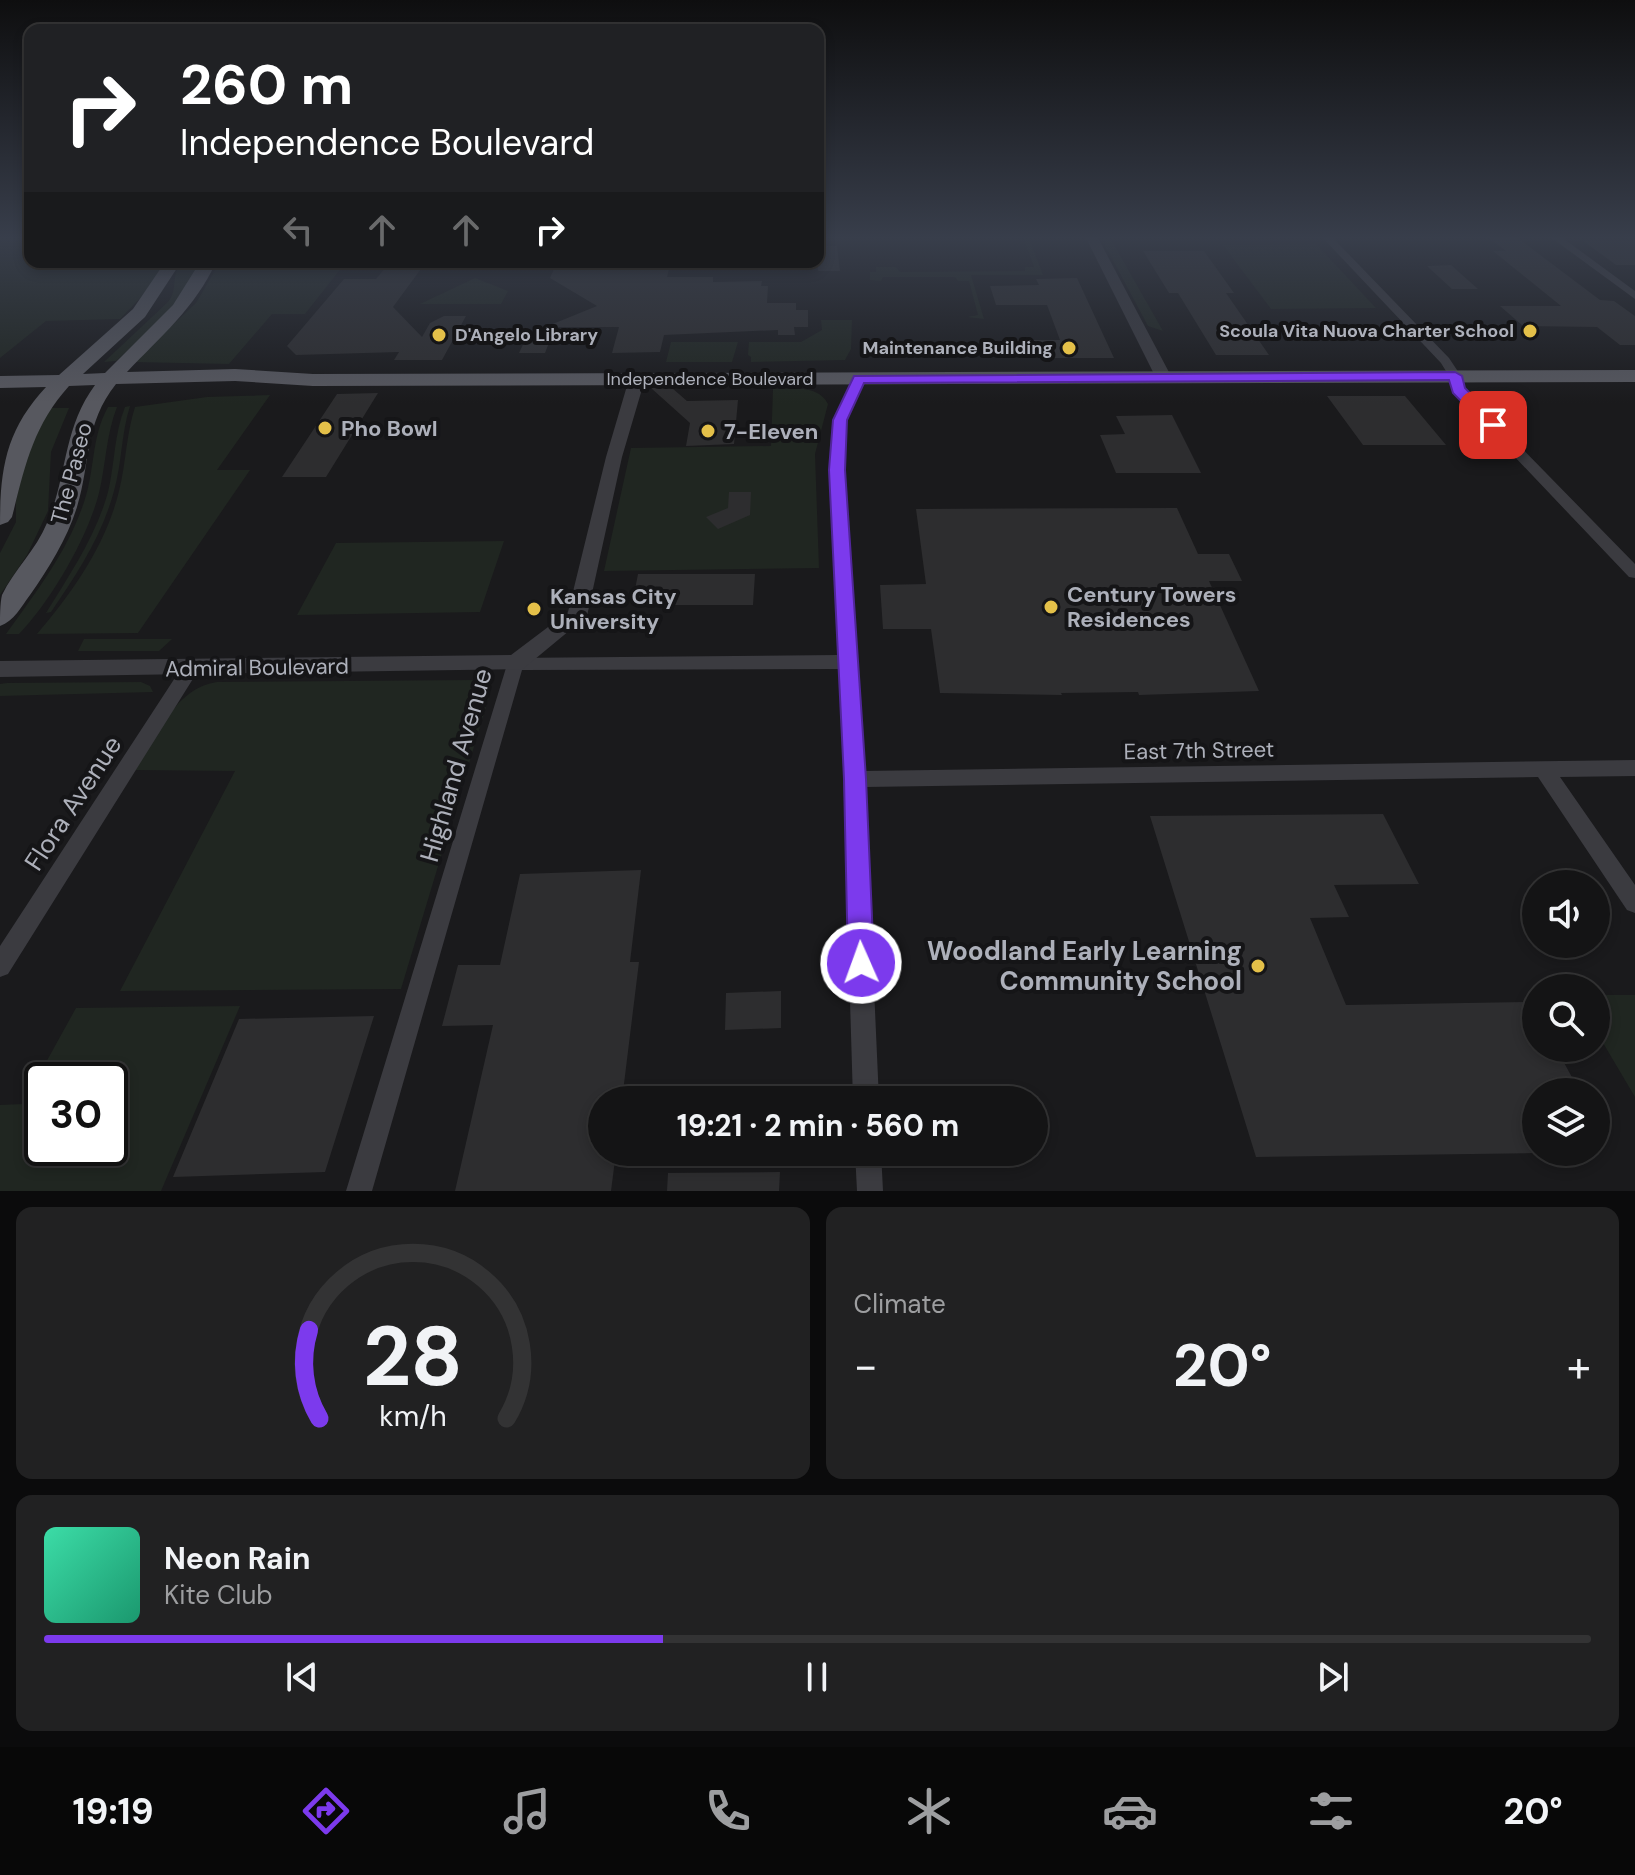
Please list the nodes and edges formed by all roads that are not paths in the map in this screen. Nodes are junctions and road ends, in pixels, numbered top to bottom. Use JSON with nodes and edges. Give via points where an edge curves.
{"nodes":[{"id":1,"x":153,"y":292,"type":"edge"},
{"id":2,"x":193,"y":292,"type":"edge"},
{"id":3,"x":1120,"y":292,"type":"edge"},
{"id":4,"x":1379,"y":292,"type":"edge"},
{"id":5,"x":1163,"y":376,"type":"junction"},
{"id":6,"x":1455,"y":376,"type":"junction"},
{"id":7,"x":1635,"y":376,"type":"edge"},
{"id":8,"x":637,"y":379,"type":"junction"},
{"id":9,"x":859,"y":379,"type":"junction"},
{"id":10,"x":0,"y":382,"type":"edge"},
{"id":11,"x":62,"y":382,"type":"junction"},
{"id":12,"x":107,"y":383,"type":"junction"},
{"id":13,"x":0,"y":517,"type":"edge"},
{"id":14,"x":1635,"y":573,"type":"edge"},
{"id":15,"x":0,"y":616,"type":"edge"},
{"id":16,"x":848,"y":662,"type":"junction"},
{"id":17,"x":515,"y":663,"type":"junction"},
{"id":18,"x":0,"y":669,"type":"edge"},
{"id":19,"x":190,"y":669,"type":"junction"},
{"id":20,"x":1635,"y":768,"type":"edge"},
{"id":21,"x":1544,"y":770,"type":"junction"},
{"id":22,"x":855,"y":779,"type":"junction"},
{"id":23,"x":1635,"y":903,"type":"edge"},
{"id":24,"x":0,"y":966,"type":"edge"},
{"id":25,"x":866,"y":1086,"type":"edge"},
{"id":26,"x":869,"y":1166,"type":"edge"},
{"id":27,"x":359,"y":1191,"type":"edge"},
{"id":28,"x":870,"y":1191,"type":"edge"}],
"edges":[{"from":1,"to":11,"type":"main road","name":"The Paseo","via":[[139,313]]},
{"from":2,"to":12,"type":"main road","name":"The Paseo"},
{"from":3,"to":5,"type":"street"},
{"from":4,"to":6,"type":"street"},
{"from":5,"to":6,"type":"main road","name":"Independence Boulevard"},
{"from":5,"to":9,"type":"main road","name":"Independence Boulevard"},
{"from":6,"to":7,"type":"main road","name":"Independence Boulevard"},
{"from":6,"to":14,"type":"street","via":[[1458,390]]},
{"from":8,"to":9,"type":"main road","name":"Independence Boulevard"},
{"from":8,"to":12,"type":"main road","name":"Independence Boulevard"},
{"from":8,"to":17,"type":"street","name":"Highland Avenue","via":[[577,616]]},
{"from":9,"to":16,"type":"street","via":[[838,437]]},
{"from":10,"to":11,"type":"main road","name":"Independence Boulevard"},
{"from":11,"to":12,"type":"main road","name":"Independence Boulevard"},
{"from":11,"to":13,"type":"main road","name":"The Paseo","via":[[26,430]]},
{"from":12,"to":15,"type":"main road","name":"The Paseo","via":[[78,434],[59,525]]},
{"from":16,"to":17,"type":"street"},
{"from":16,"to":22,"type":"street"},
{"from":17,"to":19,"type":"street","name":"Admiral Boulevard"},
{"from":17,"to":27,"type":"street","name":"Highland Avenue"},
{"from":18,"to":19,"type":"street","name":"Admiral Boulevard"},
{"from":19,"to":24,"type":"street","name":"Flora Avenue"},
{"from":20,"to":21,"type":"street","name":"East 7th Street"},
{"from":21,"to":22,"type":"street","name":"East 7th Street"},
{"from":21,"to":23,"type":"street"},
{"from":22,"to":25,"type":"street"},
{"from":26,"to":28,"type":"street"}]}
